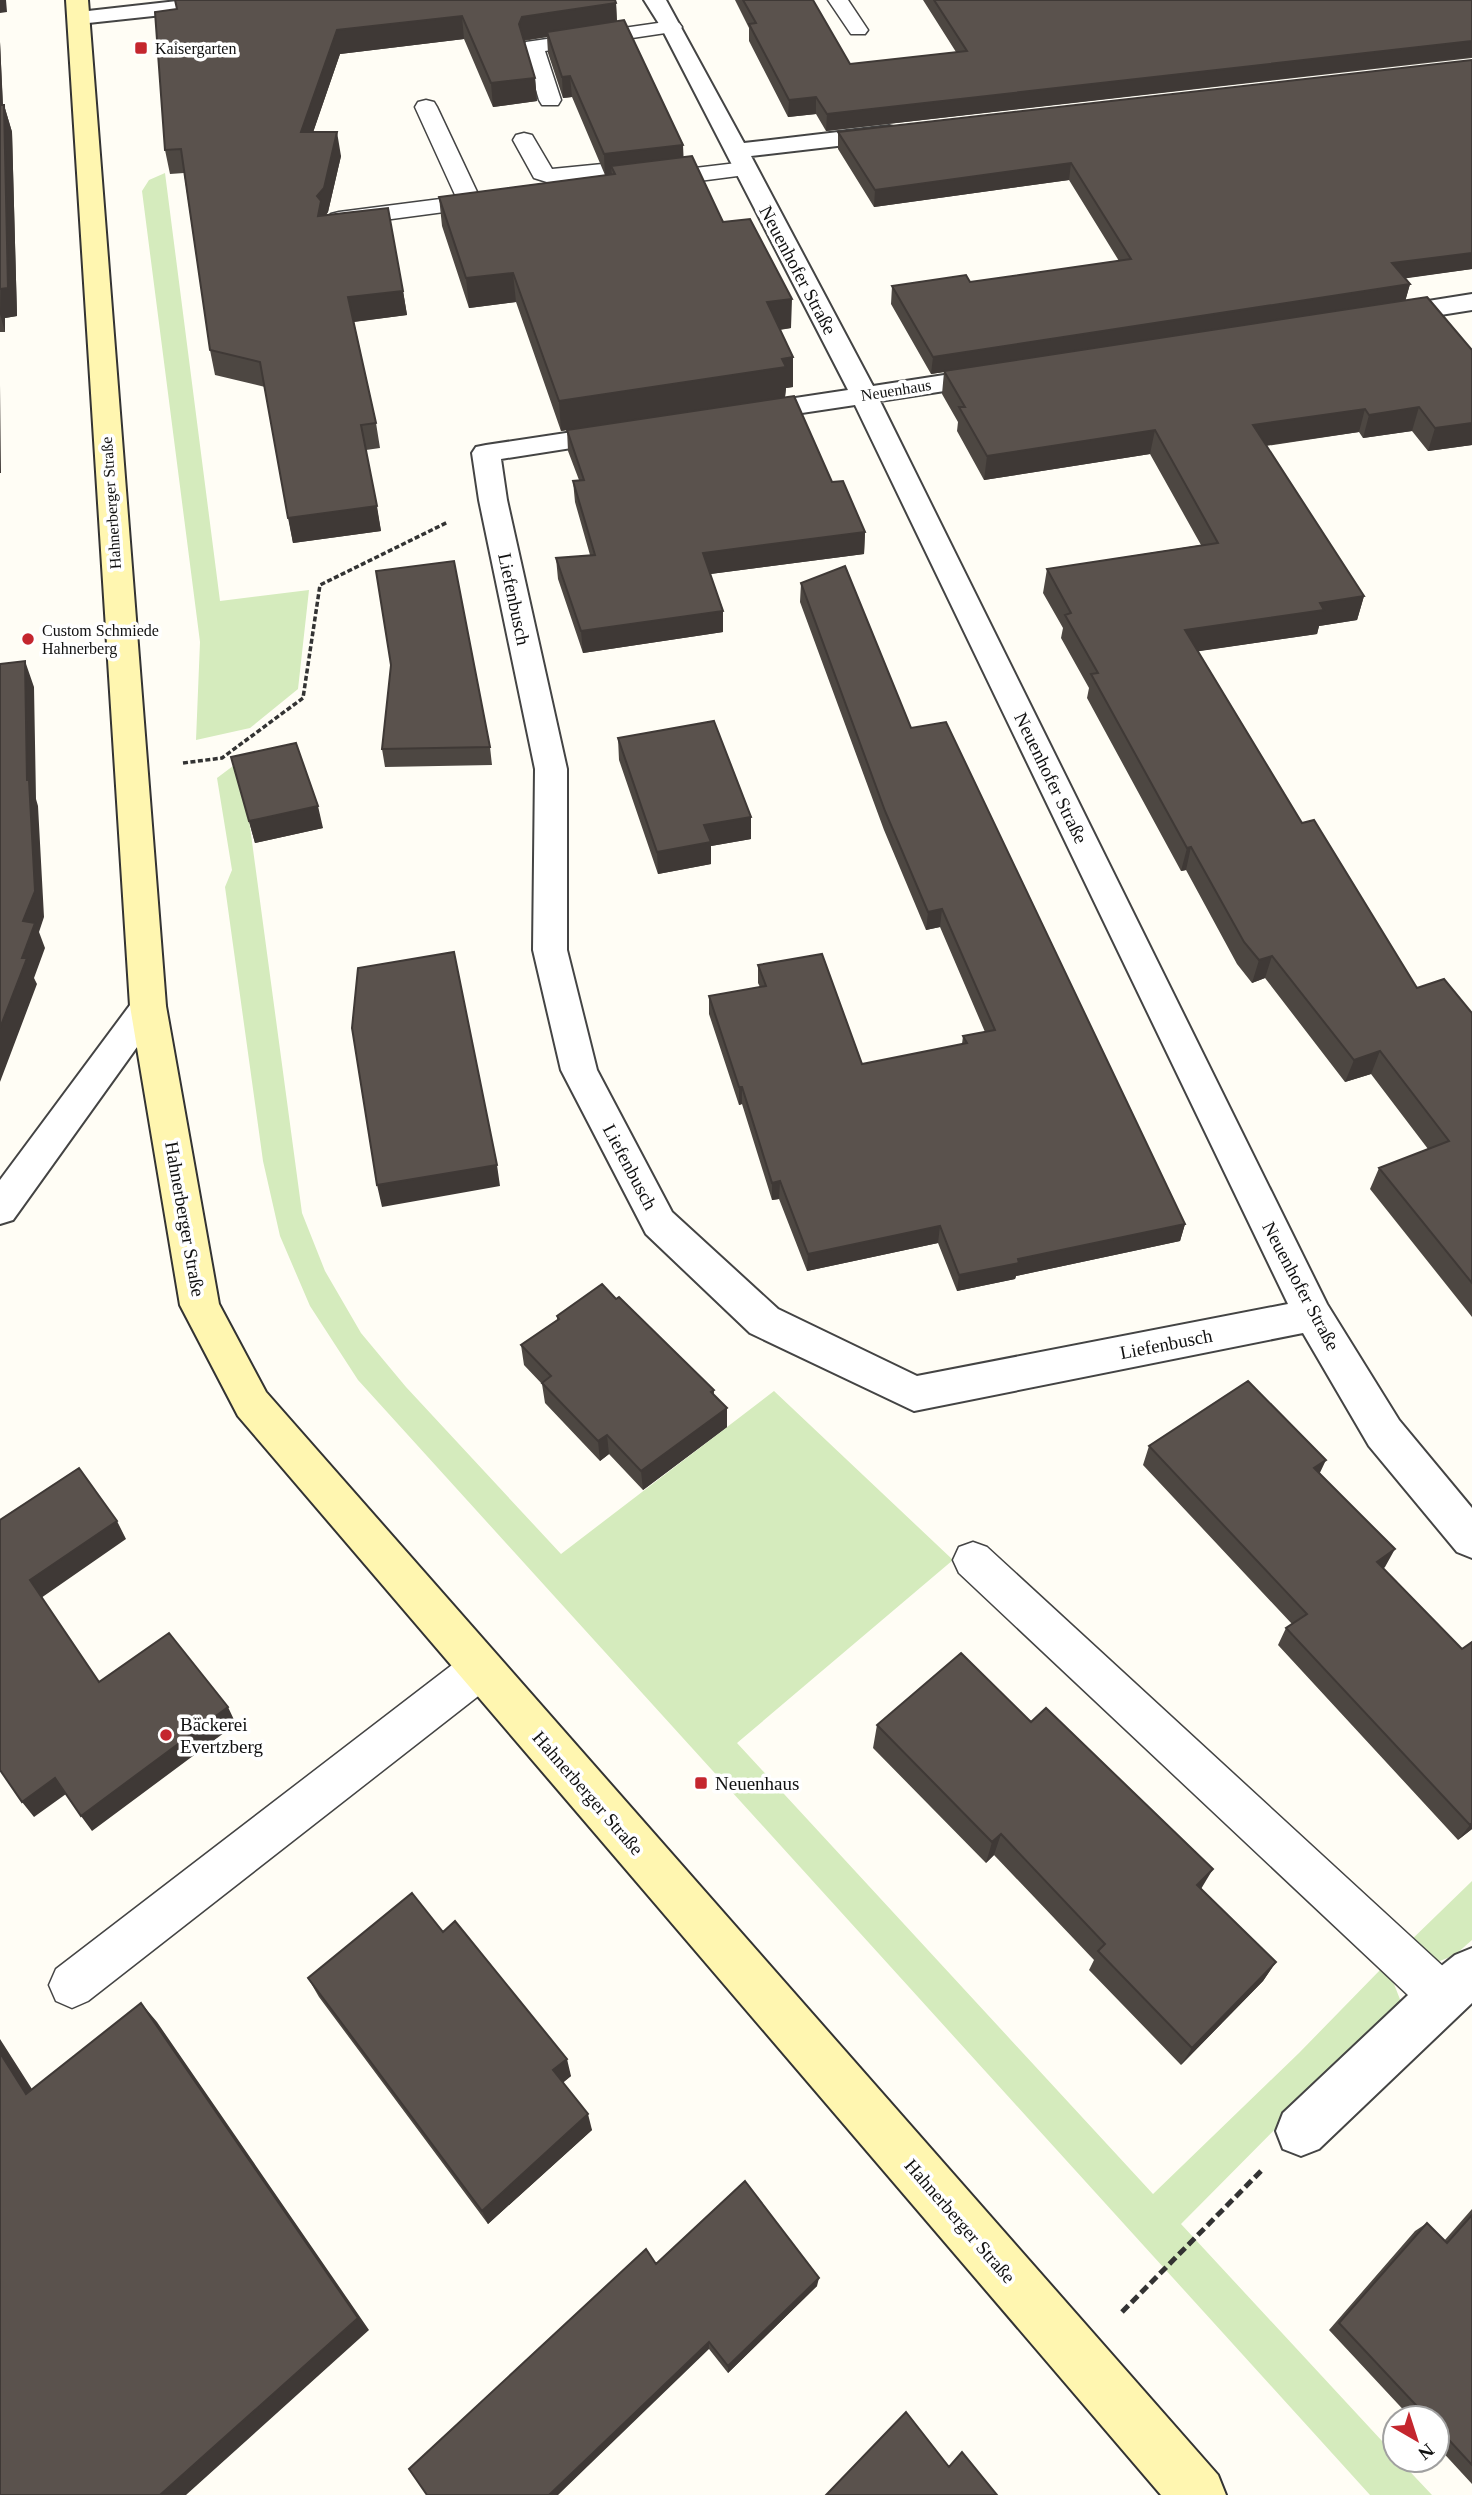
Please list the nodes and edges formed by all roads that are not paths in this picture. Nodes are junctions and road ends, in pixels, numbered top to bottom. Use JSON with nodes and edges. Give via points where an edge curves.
{"nodes":[{"id":1,"x":246,"y":0,"type":"edge"},
{"id":2,"x":655,"y":0,"type":"edge"},
{"id":3,"x":838,"y":0,"type":"edge"},
{"id":4,"x":78,"y":9,"type":"edge"},
{"id":5,"x":672,"y":27,"type":"junction"},
{"id":6,"x":858,"y":30,"type":"dead end"},
{"id":7,"x":550,"y":100,"type":"dead end"},
{"id":8,"x":426,"y":107,"type":"dead end"},
{"id":9,"x":916,"y":130,"type":"edge"},
{"id":10,"x":523,"y":140,"type":"dead end"},
{"id":11,"x":739,"y":159,"type":"junction"},
{"id":12,"x":470,"y":202,"type":"junction"},
{"id":13,"x":336,"y":220,"type":"edge"},
{"id":14,"x":1472,"y":302,"type":"edge"},
{"id":15,"x":1365,"y":318,"type":"edge"},
{"id":16,"x":1026,"y":370,"type":"edge"},
{"id":17,"x":864,"y":395,"type":"junction"},
{"id":18,"x":728,"y":416,"type":"edge"},
{"id":19,"x":646,"y":429,"type":"edge"},
{"id":20,"x":148,"y":1006,"type":"junction"},
{"id":21,"x":0,"y":1209,"type":"edge"},
{"id":22,"x":1313,"y":1315,"type":"junction"},
{"id":23,"x":1472,"y":1539,"type":"edge"},
{"id":24,"x":973,"y":1560,"type":"dead end"},
{"id":25,"x":480,"y":1669,"type":"junction"},
{"id":26,"x":1457,"y":1984,"type":"edge"},
{"id":27,"x":72,"y":1985,"type":"dead end"},
{"id":28,"x":1301,"y":2131,"type":"road end"},
{"id":29,"x":1198,"y":2495,"type":"edge"}],
"edges":[{"from":1,"to":4,"type":"street"},
{"from":2,"to":5,"type":"street","name":"Neuenhofer Straße"},
{"from":3,"to":6,"type":"lane"},
{"from":4,"to":20,"type":"main road","name":"Hahnerberger Straße"},
{"from":5,"to":7,"type":"lane","via":[[534,46]]},
{"from":5,"to":11,"type":"street","name":"Neuenhofer Straße"},
{"from":8,"to":12,"type":"lane"},
{"from":9,"to":11,"type":"street"},
{"from":10,"to":11,"type":"lane","via":[[542,173],[559,177]]},
{"from":11,"to":12,"type":"lane"},
{"from":11,"to":17,"type":"street","name":"Neuenhofer Straße"},
{"from":12,"to":13,"type":"lane"},
{"from":14,"to":15,"type":"street"},
{"from":16,"to":17,"type":"street","name":"Neuenhaus"},
{"from":17,"to":18,"type":"street","name":"Neuenhaus"},
{"from":17,"to":22,"type":"street","name":"Neuenhofer Straße"},
{"from":19,"to":22,"type":"street","name":"Liefenbusch","via":[[486,453],[551,769],[550,950],[579,1070],[659,1223],[764,1321],[914,1394]]},
{"from":20,"to":21,"type":"street"},
{"from":20,"to":25,"type":"main road","name":"Hahnerberger Straße","via":[[200,1305],[252,1404]]},
{"from":22,"to":23,"type":"street","name":"Neuenhofer Straße","via":[[1384,1433]]},
{"from":24,"to":26,"type":"lane"},
{"from":25,"to":27,"type":"lane"},
{"from":25,"to":29,"type":"main road","name":"Hahnerberger Straße"},
{"from":26,"to":28,"type":"street"}]}
